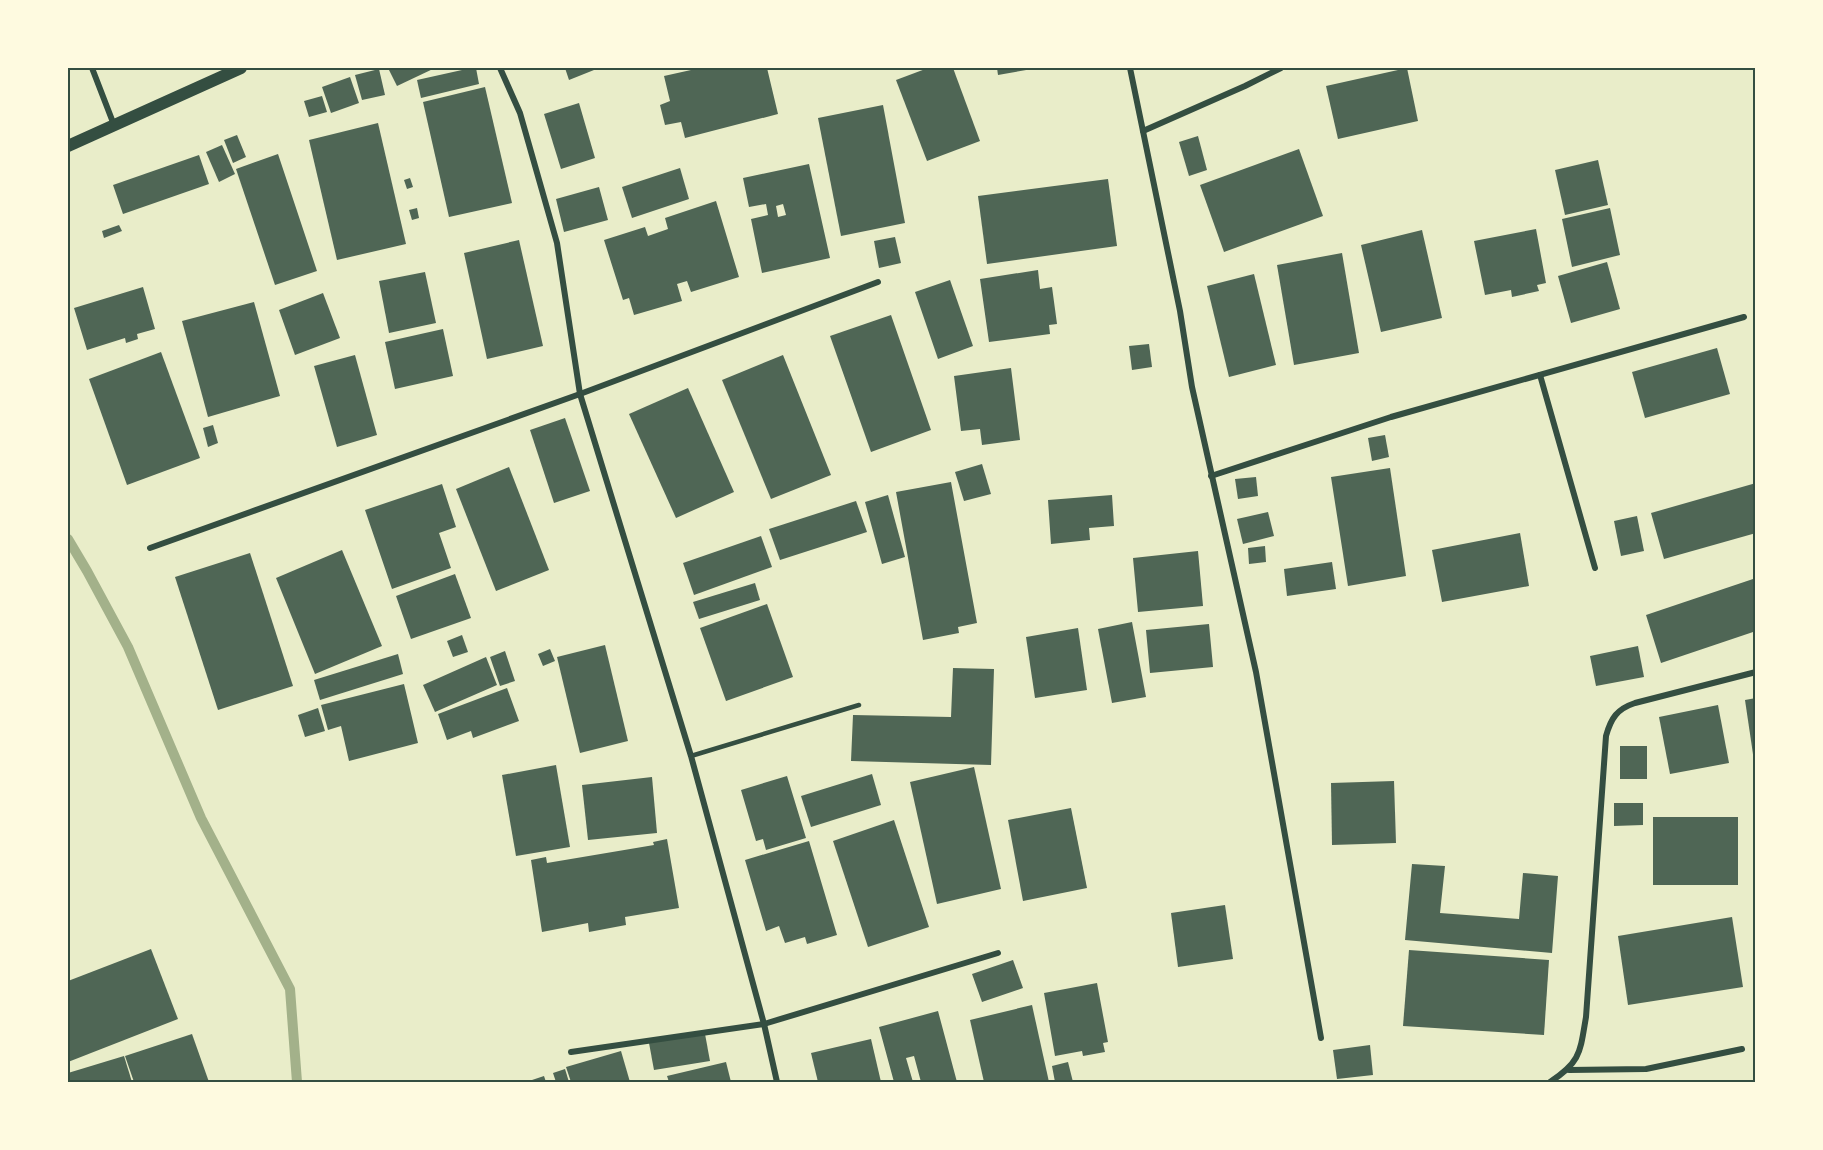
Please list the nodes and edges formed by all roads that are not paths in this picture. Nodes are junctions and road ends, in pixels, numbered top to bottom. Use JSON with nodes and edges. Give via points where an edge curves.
{"nodes":[{"id":1,"x":92,"y":68,"type":"edge"},
{"id":2,"x":241,"y":68,"type":"edge"},
{"id":3,"x":500,"y":68,"type":"edge"},
{"id":4,"x":1130,"y":68,"type":"edge"},
{"id":5,"x":1281,"y":68,"type":"edge"},
{"id":6,"x":114,"y":125,"type":"junction"},
{"id":7,"x":1143,"y":131,"type":"junction"},
{"id":8,"x":68,"y":146,"type":"edge"},
{"id":9,"x":878,"y":282,"type":"dead end"},
{"id":10,"x":1744,"y":317,"type":"dead end"},
{"id":11,"x":1540,"y":375,"type":"junction"},
{"id":12,"x":580,"y":394,"type":"junction"},
{"id":13,"x":1211,"y":476,"type":"junction"},
{"id":14,"x":150,"y":548,"type":"dead end"},
{"id":15,"x":1595,"y":568,"type":"dead end"},
{"id":16,"x":1755,"y":672,"type":"edge"},
{"id":17,"x":859,"y":705,"type":"dead end"},
{"id":18,"x":691,"y":756,"type":"junction"},
{"id":19,"x":998,"y":953,"type":"dead end"},
{"id":20,"x":764,"y":1024,"type":"junction"},
{"id":21,"x":1321,"y":1038,"type":"dead end"},
{"id":22,"x":1742,"y":1049,"type":"dead end"},
{"id":23,"x":571,"y":1052,"type":"dead end"},
{"id":24,"x":1569,"y":1070,"type":"junction"},
{"id":25,"x":777,"y":1083,"type":"edge"},
{"id":26,"x":1550,"y":1083,"type":"edge"}],
"edges":[{"from":1,"to":6,"type":"street"},
{"from":2,"to":6,"type":"main road"},
{"from":3,"to":12,"type":"street","via":[[520,113],[557,243]]},
{"from":4,"to":7,"type":"street"},
{"from":5,"to":7,"type":"street"},
{"from":6,"to":8,"type":"main road"},
{"from":7,"to":13,"type":"street"},
{"from":9,"to":12,"type":"street"},
{"from":10,"to":11,"type":"street"},
{"from":11,"to":13,"type":"street","via":[[1390,417]]},
{"from":11,"to":15,"type":"street"},
{"from":12,"to":14,"type":"street"},
{"from":12,"to":18,"type":"street"},
{"from":13,"to":21,"type":"street","via":[[1256,672]]},
{"from":16,"to":24,"type":"street","via":[[1622,707],[1611,718],[1606,736],[1586,1017],[1580,1052]]},
{"from":17,"to":18,"type":"lane"},
{"from":18,"to":20,"type":"street"},
{"from":19,"to":20,"type":"street"},
{"from":20,"to":23,"type":"street"},
{"from":20,"to":25,"type":"street"},
{"from":22,"to":24,"type":"street","via":[[1646,1069]]},
{"from":24,"to":26,"type":"street"}]}
